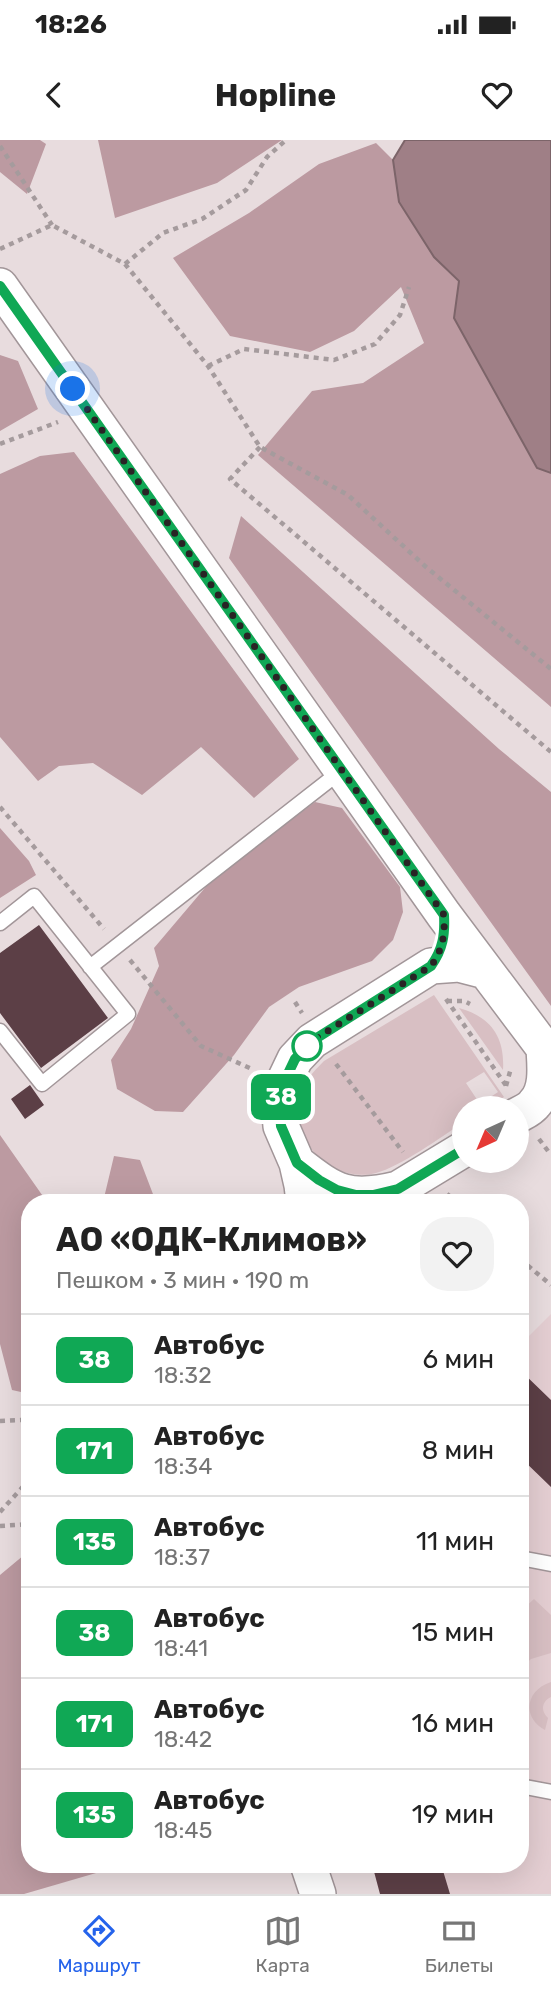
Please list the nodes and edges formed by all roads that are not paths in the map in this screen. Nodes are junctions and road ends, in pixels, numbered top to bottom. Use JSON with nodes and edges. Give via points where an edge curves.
{"nodes":[{"id":1,"x":0,"y":286,"type":"edge"},
{"id":2,"x":342,"y":770,"type":"junction"},
{"id":3,"x":444,"y":915,"type":"junction"},
{"id":4,"x":0,"y":923,"type":"edge"},
{"id":5,"x":90,"y":967,"type":"junction"},
{"id":6,"x":486,"y":971,"type":"junction"},
{"id":7,"x":436,"y":979,"type":"junction"},
{"id":8,"x":0,"y":1031,"type":"edge"},
{"id":9,"x":547,"y":1054,"type":"edge"},
{"id":10,"x":529,"y":1108,"type":"edge"},
{"id":11,"x":452,"y":1156,"type":"edge"},
{"id":12,"x":297,"y":1163,"type":"junction"},
{"id":13,"x":401,"y":1188,"type":"edge"},
{"id":14,"x":303,"y":1194,"type":"edge"},
{"id":15,"x":352,"y":1194,"type":"edge"},
{"id":16,"x":377,"y":1194,"type":"edge"},
{"id":17,"x":529,"y":1560,"type":"edge"},
{"id":18,"x":551,"y":1564,"type":"edge"},
{"id":19,"x":529,"y":1788,"type":"edge"},
{"id":20,"x":551,"y":1792,"type":"edge"},
{"id":21,"x":286,"y":1873,"type":"edge"},
{"id":22,"x":311,"y":1873,"type":"edge"},
{"id":23,"x":292,"y":1894,"type":"edge"},
{"id":24,"x":318,"y":1894,"type":"edge"}],
"edges":[{"from":1,"to":2,"type":"street"},
{"from":2,"to":3,"type":"street"},
{"from":2,"to":5,"type":"lane"},
{"from":3,"to":6,"type":"street"},
{"from":3,"to":7,"type":"street"},
{"from":4,"to":5,"type":"lane","via":[[34,896]]},
{"from":5,"to":8,"type":"lane","via":[[128,1014],[42,1084]]},
{"from":6,"to":7,"type":"street","via":[[459,964]]},
{"from":6,"to":9,"type":"street"},
{"from":7,"to":12,"type":"street","via":[[318,1037],[295,1059],[279,1102],[281,1126]]},
{"from":9,"to":10,"type":"street","via":[[540,1095]]},
{"from":11,"to":13,"type":"street"},
{"from":12,"to":14,"type":"street"},
{"from":12,"to":15,"type":"street","via":[[319,1180]]},
{"from":13,"to":16,"type":"street"},
{"from":17,"to":18,"type":"lane"},
{"from":19,"to":20,"type":"lane"},
{"from":21,"to":23,"type":"street"},
{"from":22,"to":24,"type":"street"}]}
